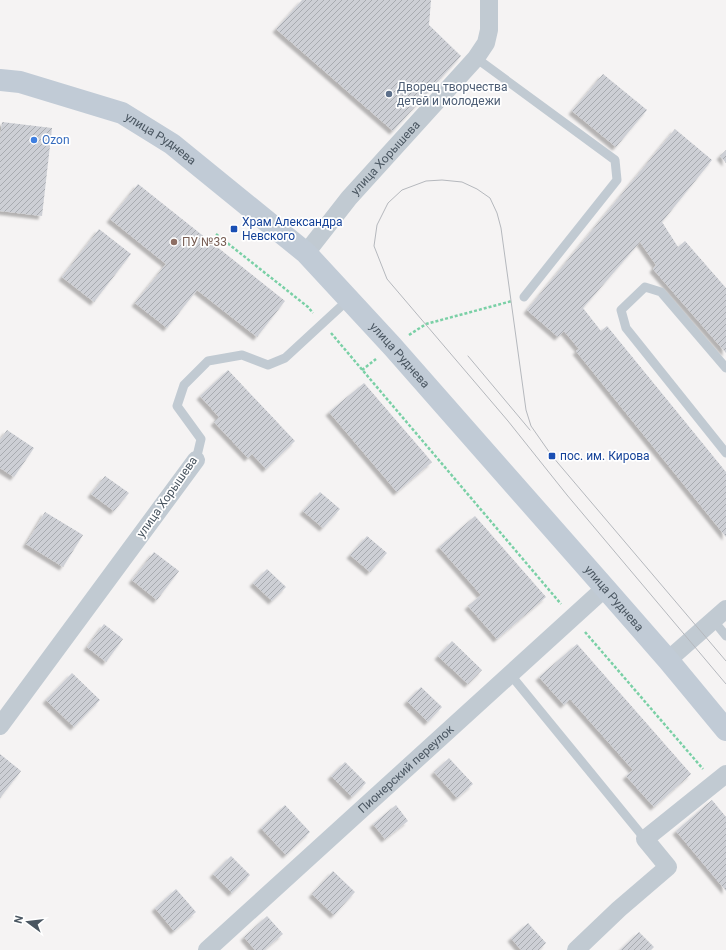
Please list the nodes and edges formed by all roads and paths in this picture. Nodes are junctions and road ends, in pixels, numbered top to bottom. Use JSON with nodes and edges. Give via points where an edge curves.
{"nodes":[{"id":1,"x":489,"y":0,"type":"edge"},
{"id":2,"x":476,"y":58,"type":"junction"},
{"id":3,"x":0,"y":80,"type":"edge"},
{"id":4,"x":216,"y":234,"type":"dead end"},
{"id":5,"x":306,"y":253,"type":"junction"},
{"id":6,"x":524,"y":297,"type":"joint"},
{"id":7,"x":350,"y":299,"type":"junction"},
{"id":8,"x":323,"y":324,"type":"junction"},
{"id":9,"x":392,"y":346,"type":"junction"},
{"id":10,"x":726,"y":368,"type":"edge"},
{"id":11,"x":362,"y":370,"type":"junction"},
{"id":12,"x":726,"y":453,"type":"edge"},
{"id":13,"x":196,"y":460,"type":"joint"},
{"id":14,"x":605,"y":588,"type":"junction"},
{"id":15,"x":719,"y":614,"type":"edge"},
{"id":16,"x":572,"y":617,"type":"junction"},
{"id":17,"x":726,"y":636,"type":"edge"},
{"id":18,"x":668,"y":660,"type":"junction"},
{"id":19,"x":510,"y":674,"type":"junction"},
{"id":20,"x":0,"y":726,"type":"edge"},
{"id":21,"x":726,"y":730,"type":"edge"},
{"id":22,"x":720,"y":779,"type":"edge"},
{"id":23,"x":645,"y":839,"type":"junction"},
{"id":24,"x":207,"y":950,"type":"edge"},
{"id":25,"x":576,"y":950,"type":"edge"}],
"edges":[{"from":1,"to":2,"type":"street","name":"улица Хорышева","via":[[489,30],[486,43]]},
{"from":2,"to":5,"type":"street","name":"улица Хорышева","via":[[349,198]]},
{"from":2,"to":6,"type":"lane","via":[[615,160],[617,180]]},
{"from":3,"to":5,"type":"main road","name":"улица Руднева","via":[[20,82],[122,114],[172,144]]},
{"from":4,"to":8,"type":"path","via":[[308,307]]},
{"from":5,"to":7,"type":"main road","name":"улица Руднева"},
{"from":6,"to":9,"type":"path","via":[[426,324]]},
{"from":7,"to":8,"type":"lane","name":"улица Хорышева"},
{"from":7,"to":9,"type":"main road","name":"улица Руднева"},
{"from":8,"to":11,"type":"path"},
{"from":8,"to":13,"type":"lane","name":"улица Хорышева","via":[[285,358],[268,365],[242,355],[208,361],[184,385],[177,406],[201,440]]},
{"from":9,"to":11,"type":"path"},
{"from":9,"to":14,"type":"main road","name":"улица Руднева"},
{"from":10,"to":12,"type":"lane","via":[[661,292],[645,286],[621,310],[626,328]]},
{"from":11,"to":16,"type":"path"},
{"from":13,"to":20,"type":"street","name":"улица Хорышева"},
{"from":14,"to":16,"type":"street","name":"Пионерский переулок"},
{"from":14,"to":18,"type":"main road","name":"улица Руднева"},
{"from":15,"to":17,"type":"lane"},
{"from":15,"to":18,"type":"street"},
{"from":16,"to":19,"type":"street","name":"Пионерский переулок"},
{"from":16,"to":22,"type":"path"},
{"from":18,"to":21,"type":"main road","name":"улица Руднева"},
{"from":19,"to":23,"type":"lane"},
{"from":19,"to":24,"type":"street","name":"Пионерский переулок"},
{"from":22,"to":23,"type":"street"},
{"from":23,"to":25,"type":"street","via":[[668,867]]}]}
